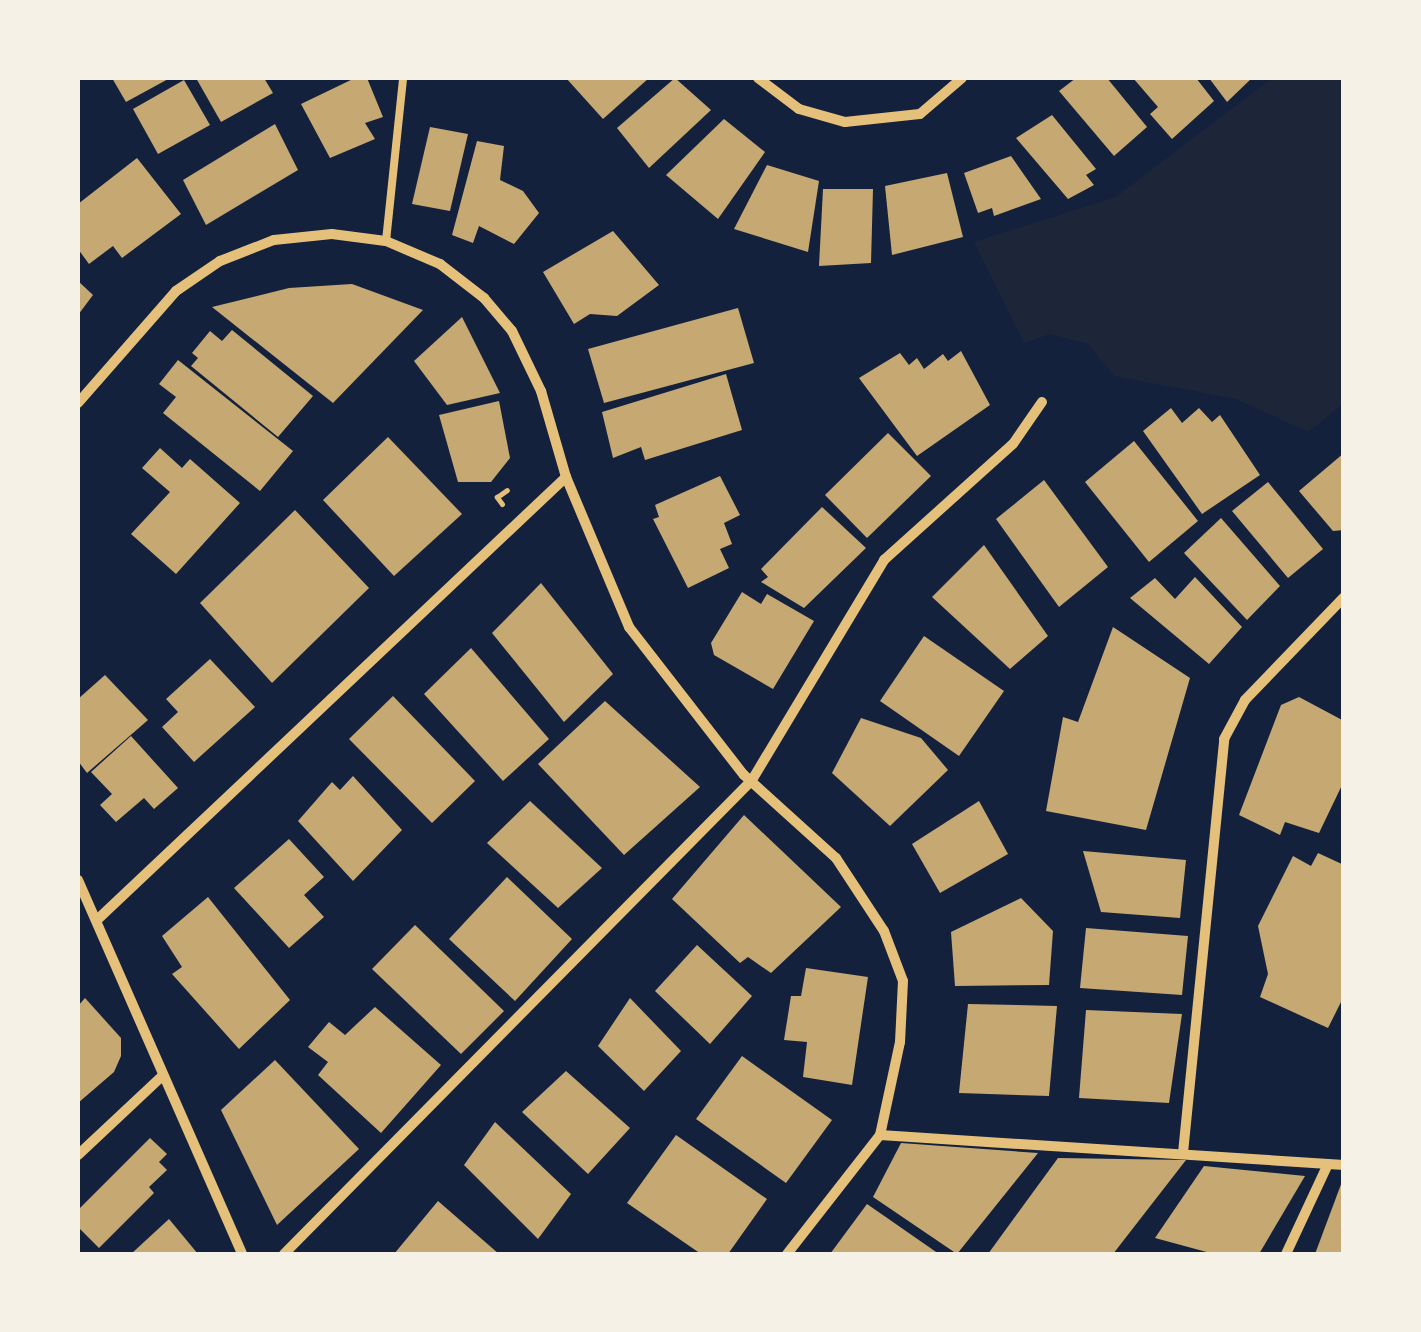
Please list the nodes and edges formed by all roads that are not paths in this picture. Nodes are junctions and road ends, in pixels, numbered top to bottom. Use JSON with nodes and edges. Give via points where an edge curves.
{"nodes":[{"id":1,"x":403,"y":78,"type":"edge"},
{"id":2,"x":758,"y":78,"type":"edge"},
{"id":3,"x":962,"y":78,"type":"edge"},
{"id":4,"x":386,"y":242,"type":"junction"},
{"id":5,"x":1042,"y":402,"type":"dead end"},
{"id":6,"x":78,"y":403,"type":"edge"},
{"id":7,"x":566,"y":476,"type":"junction"},
{"id":8,"x":1344,"y":598,"type":"edge"},
{"id":9,"x":752,"y":780,"type":"junction"},
{"id":10,"x":78,"y":880,"type":"edge"},
{"id":11,"x":98,"y":919,"type":"junction"},
{"id":12,"x":162,"y":1076,"type":"junction"},
{"id":13,"x":880,"y":1135,"type":"junction"},
{"id":14,"x":1183,"y":1153,"type":"junction"},
{"id":15,"x":78,"y":1155,"type":"edge"},
{"id":16,"x":1328,"y":1164,"type":"junction"},
{"id":17,"x":1344,"y":1165,"type":"edge"},
{"id":18,"x":242,"y":1254,"type":"edge"},
{"id":19,"x":284,"y":1254,"type":"edge"},
{"id":20,"x":787,"y":1254,"type":"edge"},
{"id":21,"x":1286,"y":1254,"type":"edge"}],
"edges":[{"from":1,"to":4,"type":"lane"},
{"from":2,"to":3,"type":"street","via":[[798,109],[845,122],[920,114]]},
{"from":4,"to":6,"type":"street","via":[[332,234],[294,238],[220,260],[176,291]]},
{"from":4,"to":7,"type":"street","via":[[440,264],[484,298],[512,331],[541,391]]},
{"from":5,"to":9,"type":"street","via":[[1014,444],[893,548]]},
{"from":7,"to":9,"type":"street","via":[[629,627]]},
{"from":7,"to":11,"type":"street"},
{"from":8,"to":14,"type":"street","via":[[1245,700],[1224,738]]},
{"from":9,"to":13,"type":"street","via":[[836,858],[864,894],[903,982],[900,1042]]},
{"from":9,"to":19,"type":"street"},
{"from":10,"to":11,"type":"street"},
{"from":11,"to":12,"type":"street"},
{"from":12,"to":15,"type":"street"},
{"from":12,"to":18,"type":"street"},
{"from":13,"to":14,"type":"street"},
{"from":13,"to":20,"type":"street"},
{"from":14,"to":16,"type":"street"},
{"from":16,"to":17,"type":"street"},
{"from":16,"to":21,"type":"street"}]}
